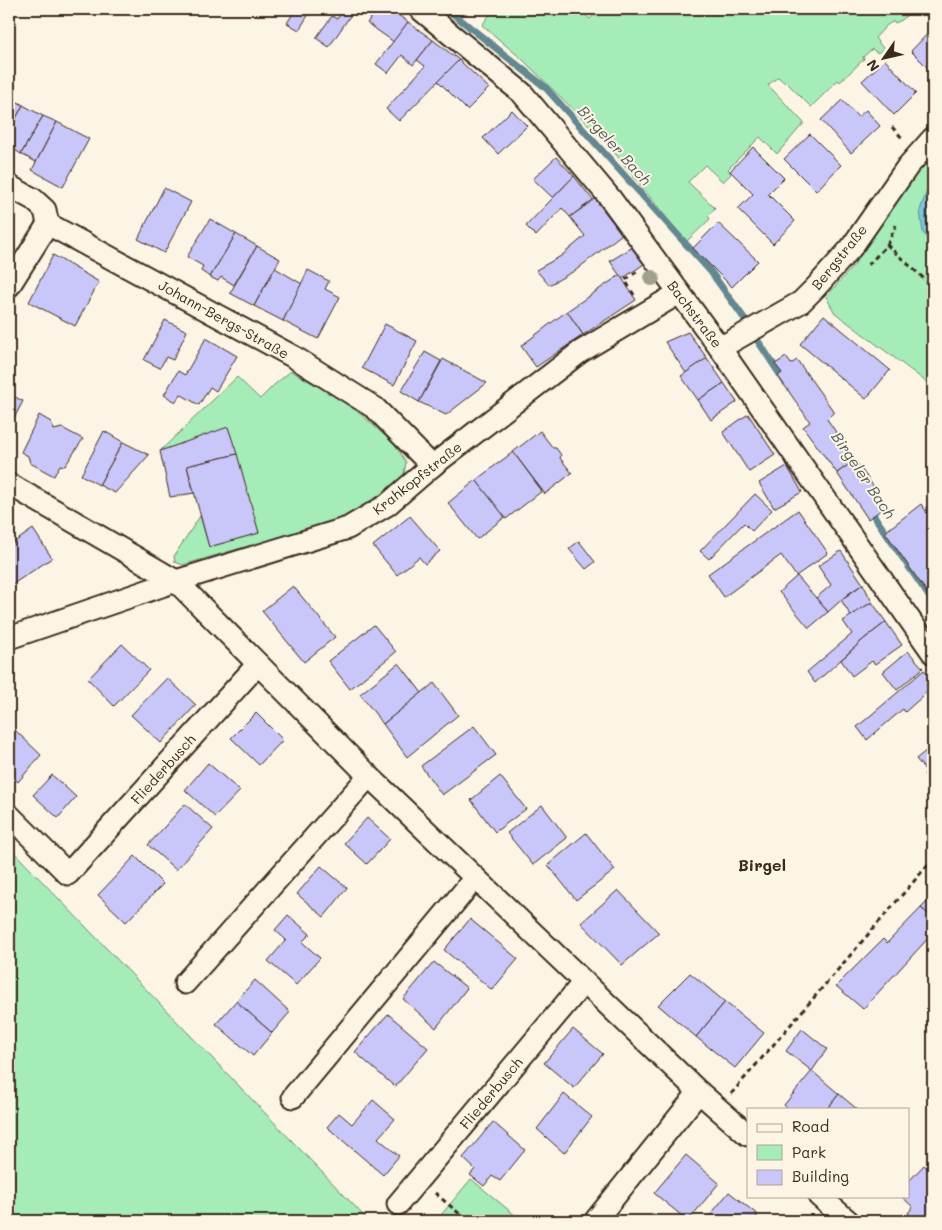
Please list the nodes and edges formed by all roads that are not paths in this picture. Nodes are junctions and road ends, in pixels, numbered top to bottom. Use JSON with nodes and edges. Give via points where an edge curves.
{"nodes":[{"id":1,"x":420,"y":9,"type":"edge"},
{"id":2,"x":933,"y":138,"type":"edge"},
{"id":3,"x":9,"y":186,"type":"edge"},
{"id":4,"x":48,"y":224,"type":"junction"},
{"id":5,"x":9,"y":286,"type":"edge"},
{"id":6,"x":679,"y":293,"type":"junction"},
{"id":7,"x":736,"y":339,"type":"junction"},
{"id":8,"x":432,"y":466,"type":"junction"},
{"id":9,"x":9,"y":484,"type":"edge"},
{"id":10,"x":176,"y":581,"type":"junction"},
{"id":11,"x":9,"y":638,"type":"edge"},
{"id":12,"x":933,"y":653,"type":"edge"},
{"id":13,"x":258,"y":664,"type":"junction"},
{"id":14,"x":369,"y":776,"type":"junction"},
{"id":15,"x":9,"y":815,"type":"edge"},
{"id":16,"x":475,"y":878,"type":"junction"},
{"id":17,"x":584,"y":982,"type":"junction"},
{"id":18,"x":185,"y":983,"type":"dead end"},
{"id":19,"x":698,"y":1092,"type":"junction"},
{"id":20,"x":293,"y":1098,"type":"dead end"},
{"id":21,"x":747,"y":1134,"type":"edge"},
{"id":22,"x":821,"y":1198,"type":"edge"},
{"id":23,"x":398,"y":1204,"type":"dead end"},
{"id":24,"x":595,"y":1221,"type":"edge"},
{"id":25,"x":848,"y":1221,"type":"edge"}],
"edges":[{"from":1,"to":6,"type":"street","name":"Bachstraße","via":[[522,93],[610,198]]},
{"from":2,"to":7,"type":"street","name":"Bergstraße","via":[[908,166],[851,248],[816,287],[801,302]]},
{"from":3,"to":4,"type":"street","via":[[45,210]]},
{"from":4,"to":5,"type":"street"},
{"from":4,"to":8,"type":"street","name":"Johann-Bergs-Straße","via":[[294,357],[375,408]]},
{"from":6,"to":7,"type":"street","name":"Bachstraße"},
{"from":6,"to":8,"type":"street","name":"Krahkopfstraße","via":[[580,352]]},
{"from":7,"to":12,"type":"street","name":"Bachstraße"},
{"from":8,"to":10,"type":"street","name":"Krahkopfstraße","via":[[387,505],[348,528]]},
{"from":9,"to":10,"type":"street"},
{"from":10,"to":11,"type":"street","name":"Krahkopfstraße"},
{"from":10,"to":13,"type":"street"},
{"from":13,"to":14,"type":"street"},
{"from":13,"to":15,"type":"street","name":"Fliederbusch","via":[[68,874]]},
{"from":14,"to":16,"type":"street"},
{"from":14,"to":18,"type":"street"},
{"from":16,"to":17,"type":"street"},
{"from":16,"to":20,"type":"street"},
{"from":17,"to":19,"type":"street"},
{"from":17,"to":23,"type":"street","name":"Fliederbusch"},
{"from":19,"to":21,"type":"street"},
{"from":19,"to":24,"type":"street"},
{"from":22,"to":25,"type":"street"}]}
